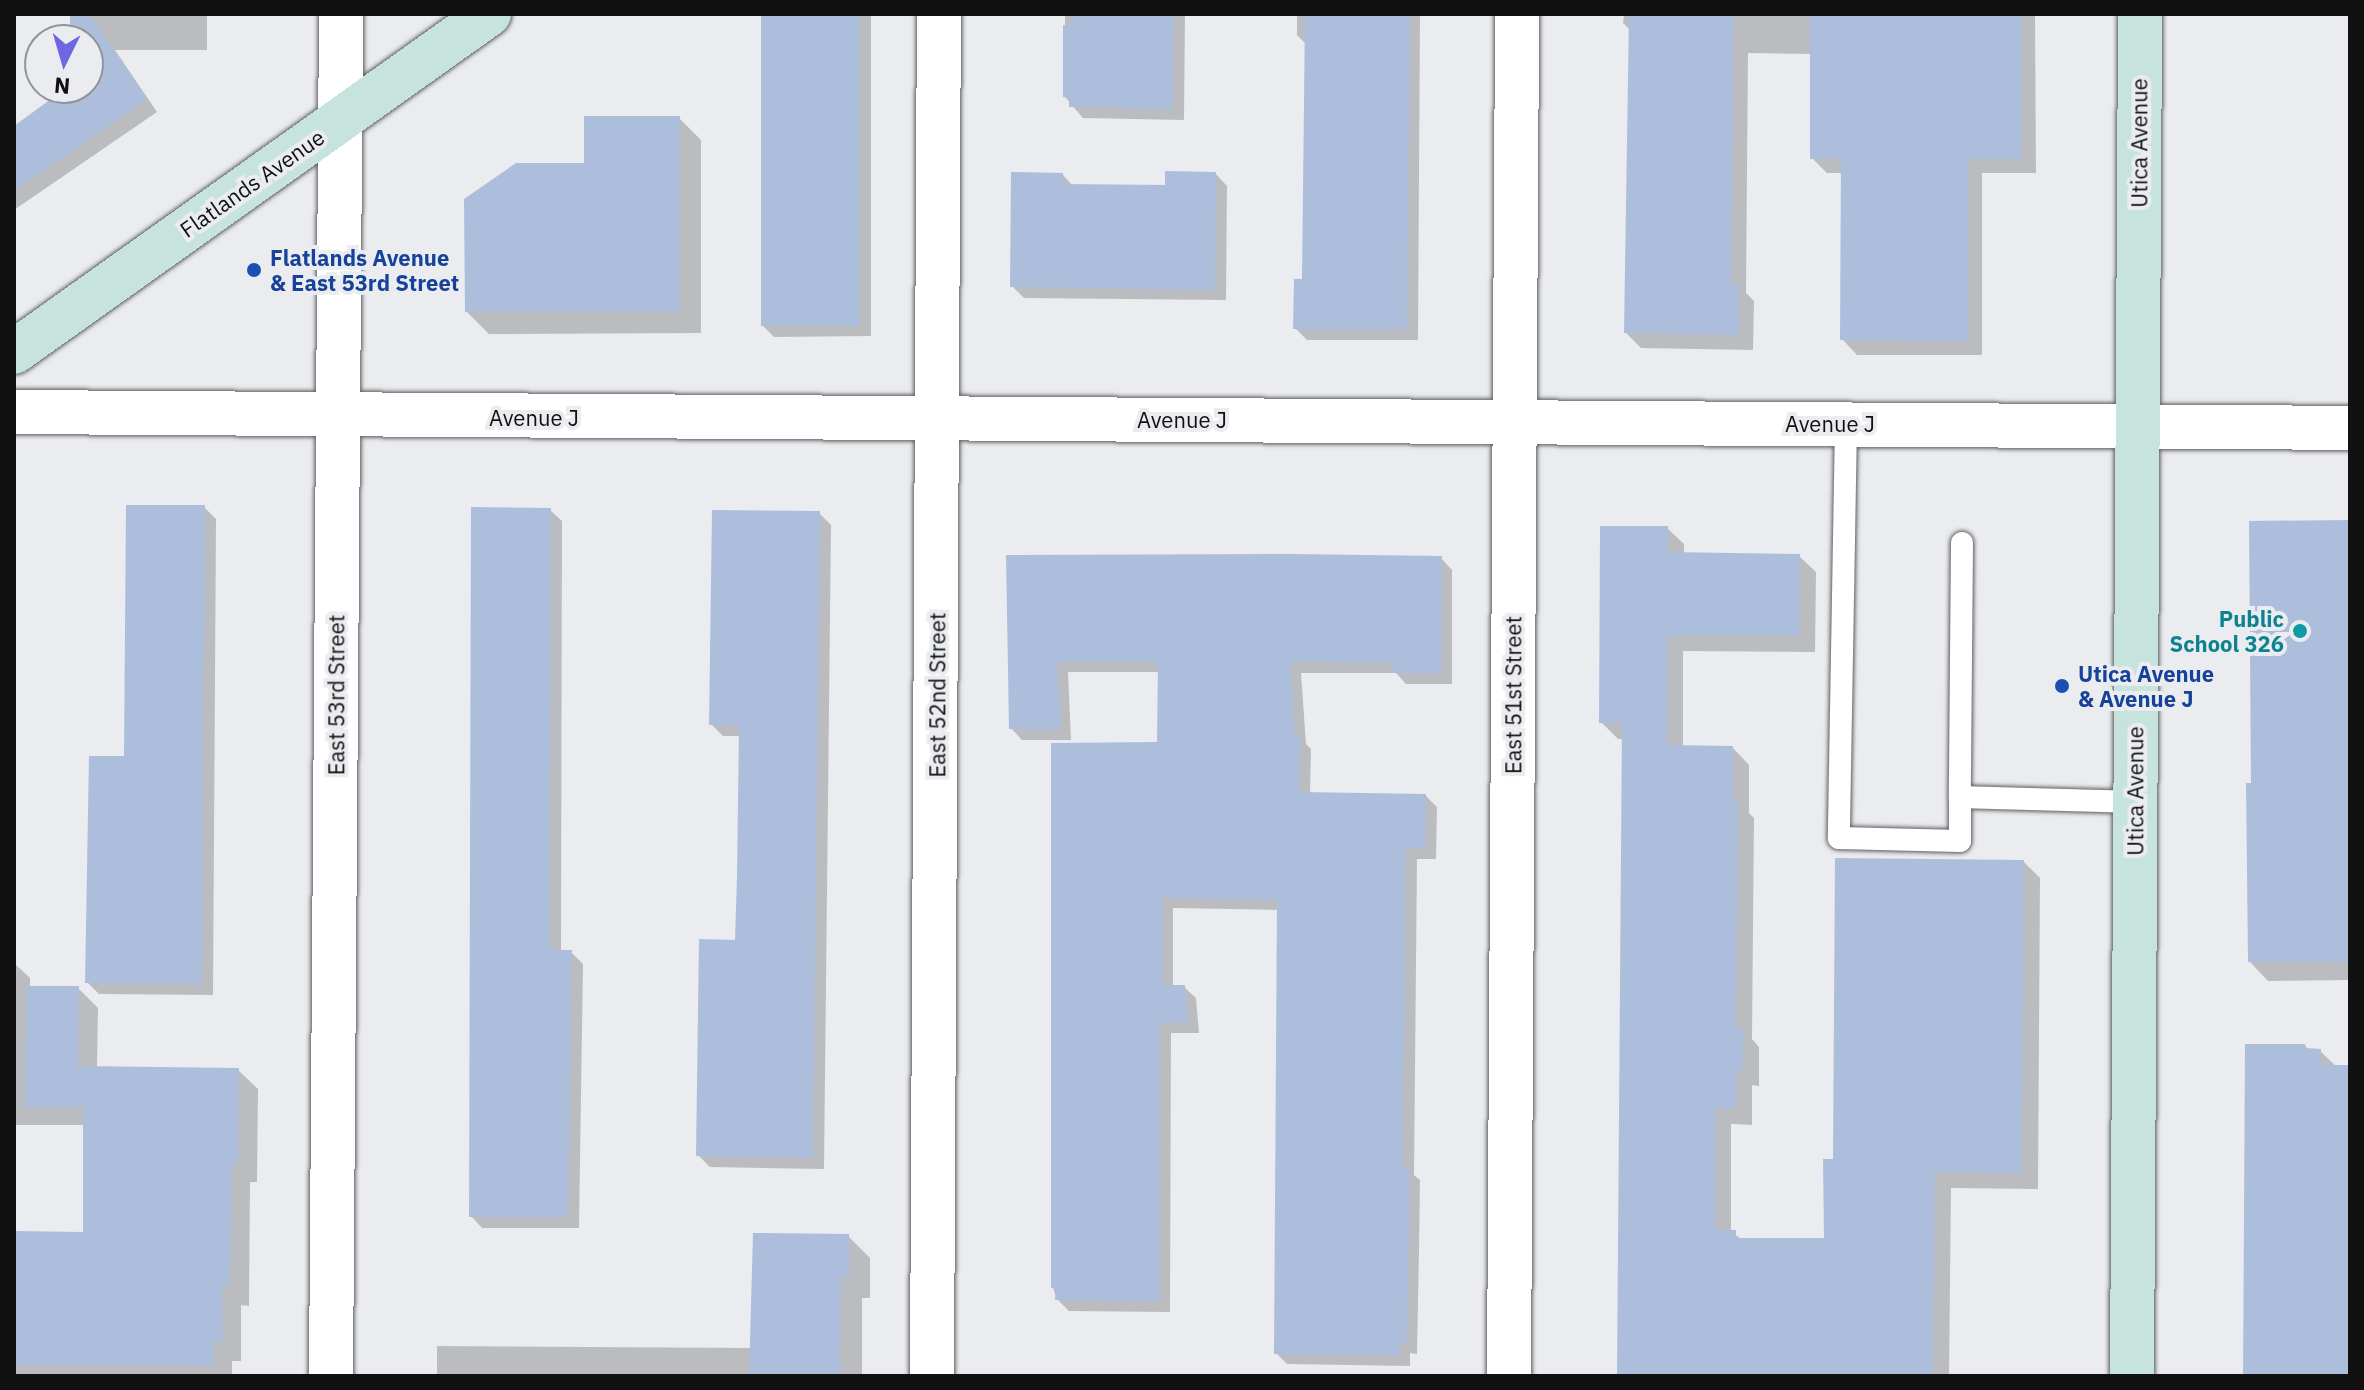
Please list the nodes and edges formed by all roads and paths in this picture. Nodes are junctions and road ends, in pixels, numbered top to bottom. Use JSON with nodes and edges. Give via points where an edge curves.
{"nodes":[{"id":1,"x":341,"y":14,"type":"edge"},
{"id":2,"x":489,"y":14,"type":"edge"},
{"id":3,"x":939,"y":14,"type":"edge"},
{"id":4,"x":1517,"y":14,"type":"edge"},
{"id":5,"x":2140,"y":14,"type":"edge"},
{"id":6,"x":340,"y":120,"type":"junction"},
{"id":7,"x":14,"y":352,"type":"edge"},
{"id":8,"x":14,"y":412,"type":"edge"},
{"id":9,"x":338,"y":417,"type":"junction"},
{"id":10,"x":938,"y":420,"type":"junction"},
{"id":11,"x":1515,"y":421,"type":"junction"},
{"id":12,"x":1846,"y":424,"type":"junction"},
{"id":13,"x":2138,"y":426,"type":"junction"},
{"id":14,"x":2350,"y":428,"type":"edge"},
{"id":15,"x":1962,"y":543,"type":"dead end"},
{"id":16,"x":1960,"y":797,"type":"junction"},
{"id":17,"x":2135,"y":802,"type":"junction"},
{"id":18,"x":331,"y":1376,"type":"edge"},
{"id":19,"x":932,"y":1376,"type":"edge"},
{"id":20,"x":1509,"y":1376,"type":"edge"},
{"id":21,"x":2132,"y":1376,"type":"edge"}],
"edges":[{"from":1,"to":6,"type":"street","name":"East 53rd Street"},
{"from":2,"to":6,"type":"main road","name":"Flatlands Avenue"},
{"from":3,"to":10,"type":"street","name":"East 52nd Street"},
{"from":4,"to":11,"type":"street","name":"East 51st Street"},
{"from":5,"to":13,"type":"main road","name":"Utica Avenue"},
{"from":6,"to":7,"type":"main road","name":"Flatlands Avenue"},
{"from":6,"to":9,"type":"street","name":"East 53rd Street"},
{"from":8,"to":9,"type":"street","name":"Avenue J"},
{"from":9,"to":10,"type":"street","name":"Avenue J"},
{"from":9,"to":18,"type":"street","name":"East 53rd Street"},
{"from":10,"to":11,"type":"street","name":"Avenue J"},
{"from":10,"to":19,"type":"street","name":"East 52nd Street"},
{"from":11,"to":12,"type":"street","name":"Avenue J"},
{"from":11,"to":20,"type":"street","name":"East 51st Street"},
{"from":12,"to":13,"type":"street","name":"Avenue J"},
{"from":12,"to":16,"type":"lane","via":[[1839,838],[1960,841]]},
{"from":13,"to":14,"type":"street","name":"Avenue J"},
{"from":13,"to":17,"type":"main road","name":"Utica Avenue"},
{"from":15,"to":16,"type":"lane"},
{"from":16,"to":17,"type":"lane"},
{"from":17,"to":21,"type":"main road","name":"Utica Avenue"}]}
